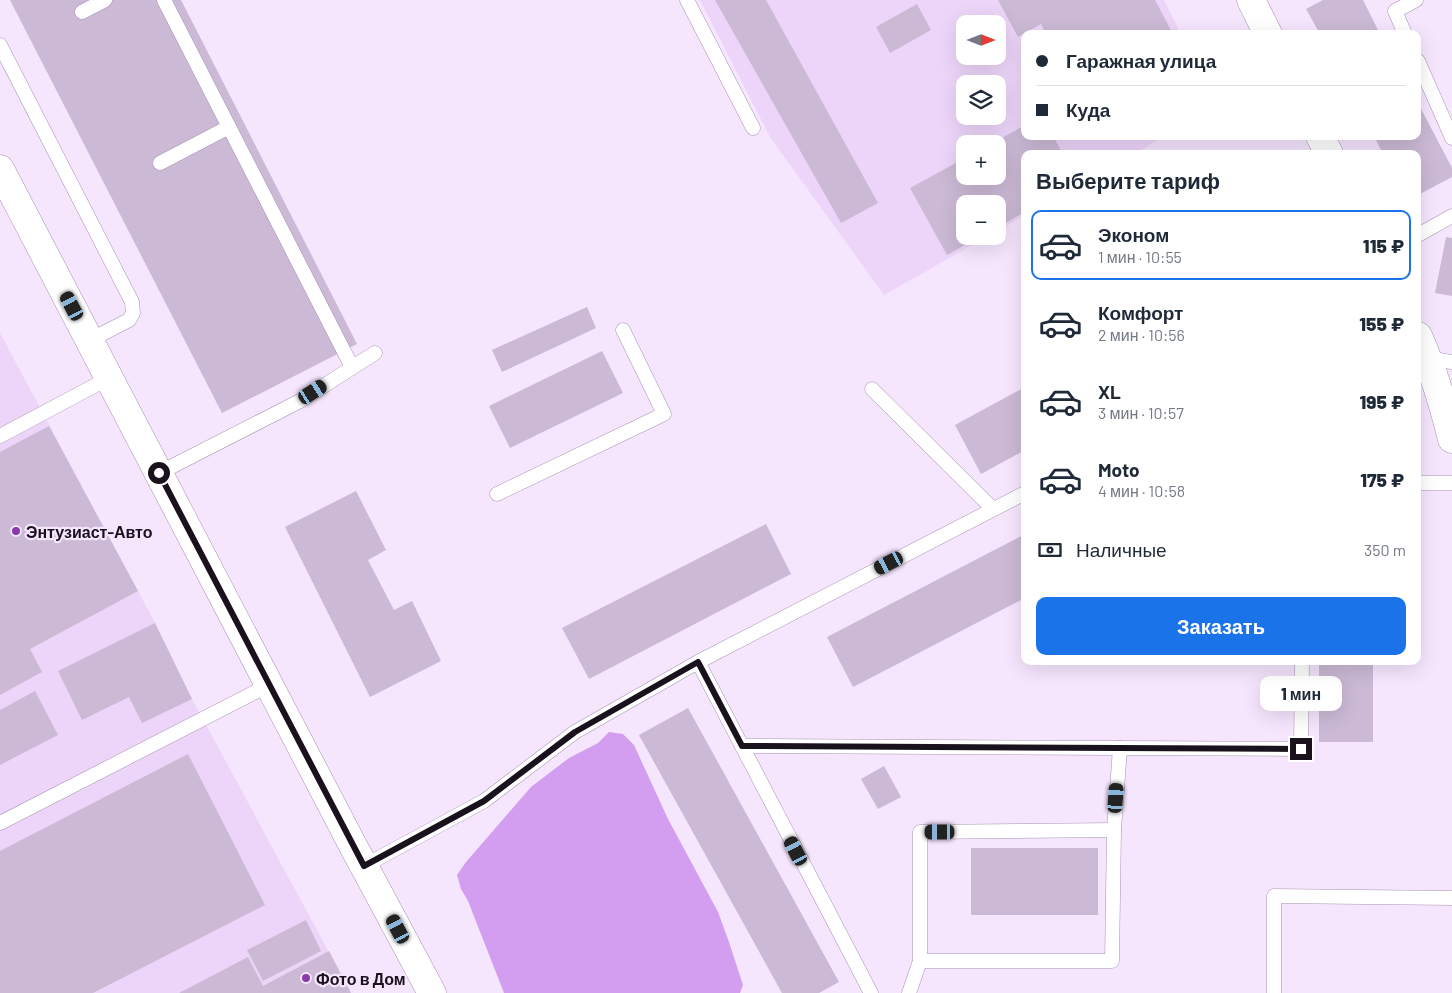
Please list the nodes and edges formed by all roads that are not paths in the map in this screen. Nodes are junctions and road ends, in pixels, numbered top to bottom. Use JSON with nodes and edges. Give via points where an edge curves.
{"nodes":[{"id":1,"x":105,"y":0,"type":"edge"},
{"id":2,"x":164,"y":0,"type":"edge"},
{"id":3,"x":687,"y":0,"type":"edge"},
{"id":4,"x":1251,"y":0,"type":"edge"},
{"id":5,"x":1416,"y":0,"type":"edge"},
{"id":6,"x":82,"y":12,"type":"dead end"},
{"id":7,"x":1266,"y":30,"type":"edge"},
{"id":8,"x":1403,"y":30,"type":"edge"},
{"id":9,"x":0,"y":44,"type":"edge"},
{"id":10,"x":1421,"y":68,"type":"edge"},
{"id":11,"x":229,"y":127,"type":"junction"},
{"id":12,"x":753,"y":128,"type":"dead end"},
{"id":13,"x":1452,"y":138,"type":"edge"},
{"id":14,"x":160,"y":163,"type":"dead end"},
{"id":15,"x":0,"y":169,"type":"edge"},
{"id":16,"x":1452,"y":216,"type":"edge"},
{"id":17,"x":1421,"y":233,"type":"edge"},
{"id":18,"x":623,"y":330,"type":"dead end"},
{"id":19,"x":90,"y":340,"type":"junction"},
{"id":20,"x":1432,"y":352,"type":"edge"},
{"id":21,"x":375,"y":353,"type":"dead end"},
{"id":22,"x":352,"y":367,"type":"junction"},
{"id":23,"x":109,"y":378,"type":"junction"},
{"id":24,"x":872,"y":389,"type":"dead end"},
{"id":25,"x":0,"y":436,"type":"edge"},
{"id":26,"x":1452,"y":439,"type":"edge"},
{"id":27,"x":159,"y":473,"type":"junction"},
{"id":28,"x":1421,"y":483,"type":"edge"},
{"id":29,"x":1452,"y":483,"type":"edge"},
{"id":30,"x":497,"y":494,"type":"dead end"},
{"id":31,"x":1021,"y":494,"type":"edge"},
{"id":32,"x":993,"y":509,"type":"junction"},
{"id":33,"x":698,"y":662,"type":"junction"},
{"id":34,"x":1302,"y":665,"type":"edge"},
{"id":35,"x":269,"y":685,"type":"junction"},
{"id":36,"x":742,"y":746,"type":"junction"},
{"id":37,"x":1120,"y":748,"type":"junction"},
{"id":38,"x":0,"y":823,"type":"edge"},
{"id":39,"x":1114,"y":830,"type":"junction"},
{"id":40,"x":364,"y":866,"type":"junction"},
{"id":41,"x":1452,"y":898,"type":"edge"},
{"id":42,"x":920,"y":961,"type":"junction"},
{"id":43,"x":432,"y":993,"type":"edge"},
{"id":44,"x":871,"y":993,"type":"edge"},
{"id":45,"x":909,"y":993,"type":"edge"},
{"id":46,"x":1274,"y":993,"type":"edge"}],
"edges":[{"from":1,"to":6,"type":"lane"},
{"from":2,"to":11,"type":"lane"},
{"from":3,"to":12,"type":"lane"},
{"from":4,"to":7,"type":"street"},
{"from":5,"to":8,"type":"lane","via":[[1395,11]]},
{"from":9,"to":19,"type":"lane","via":[[132,302],[133,313],[129,320]]},
{"from":10,"to":13,"type":"lane"},
{"from":11,"to":14,"type":"lane"},
{"from":11,"to":22,"type":"lane"},
{"from":15,"to":19,"type":"street"},
{"from":16,"to":17,"type":"lane"},
{"from":18,"to":30,"type":"lane","via":[[664,414]]},
{"from":19,"to":23,"type":"street"},
{"from":20,"to":26,"type":"street"},
{"from":21,"to":22,"type":"lane"},
{"from":22,"to":27,"type":"lane","via":[[300,401]]},
{"from":23,"to":25,"type":"lane"},
{"from":23,"to":27,"type":"street"},
{"from":24,"to":32,"type":"lane"},
{"from":27,"to":35,"type":"street"},
{"from":28,"to":29,"type":"lane"},
{"from":31,"to":32,"type":"lane"},
{"from":32,"to":33,"type":"lane"},
{"from":33,"to":36,"type":"lane"},
{"from":33,"to":40,"type":"lane","via":[[575,732],[484,801]]},
{"from":34,"to":37,"type":"lane","via":[[1301,749]]},
{"from":35,"to":38,"type":"lane"},
{"from":35,"to":40,"type":"street"},
{"from":36,"to":37,"type":"lane"},
{"from":36,"to":44,"type":"lane"},
{"from":37,"to":39,"type":"lane"},
{"from":39,"to":42,"type":"lane","via":[[920,832]]},
{"from":39,"to":42,"type":"lane","via":[[1112,961]]},
{"from":40,"to":43,"type":"street"},
{"from":41,"to":46,"type":"lane","via":[[1274,896]]},
{"from":42,"to":45,"type":"lane"}]}
